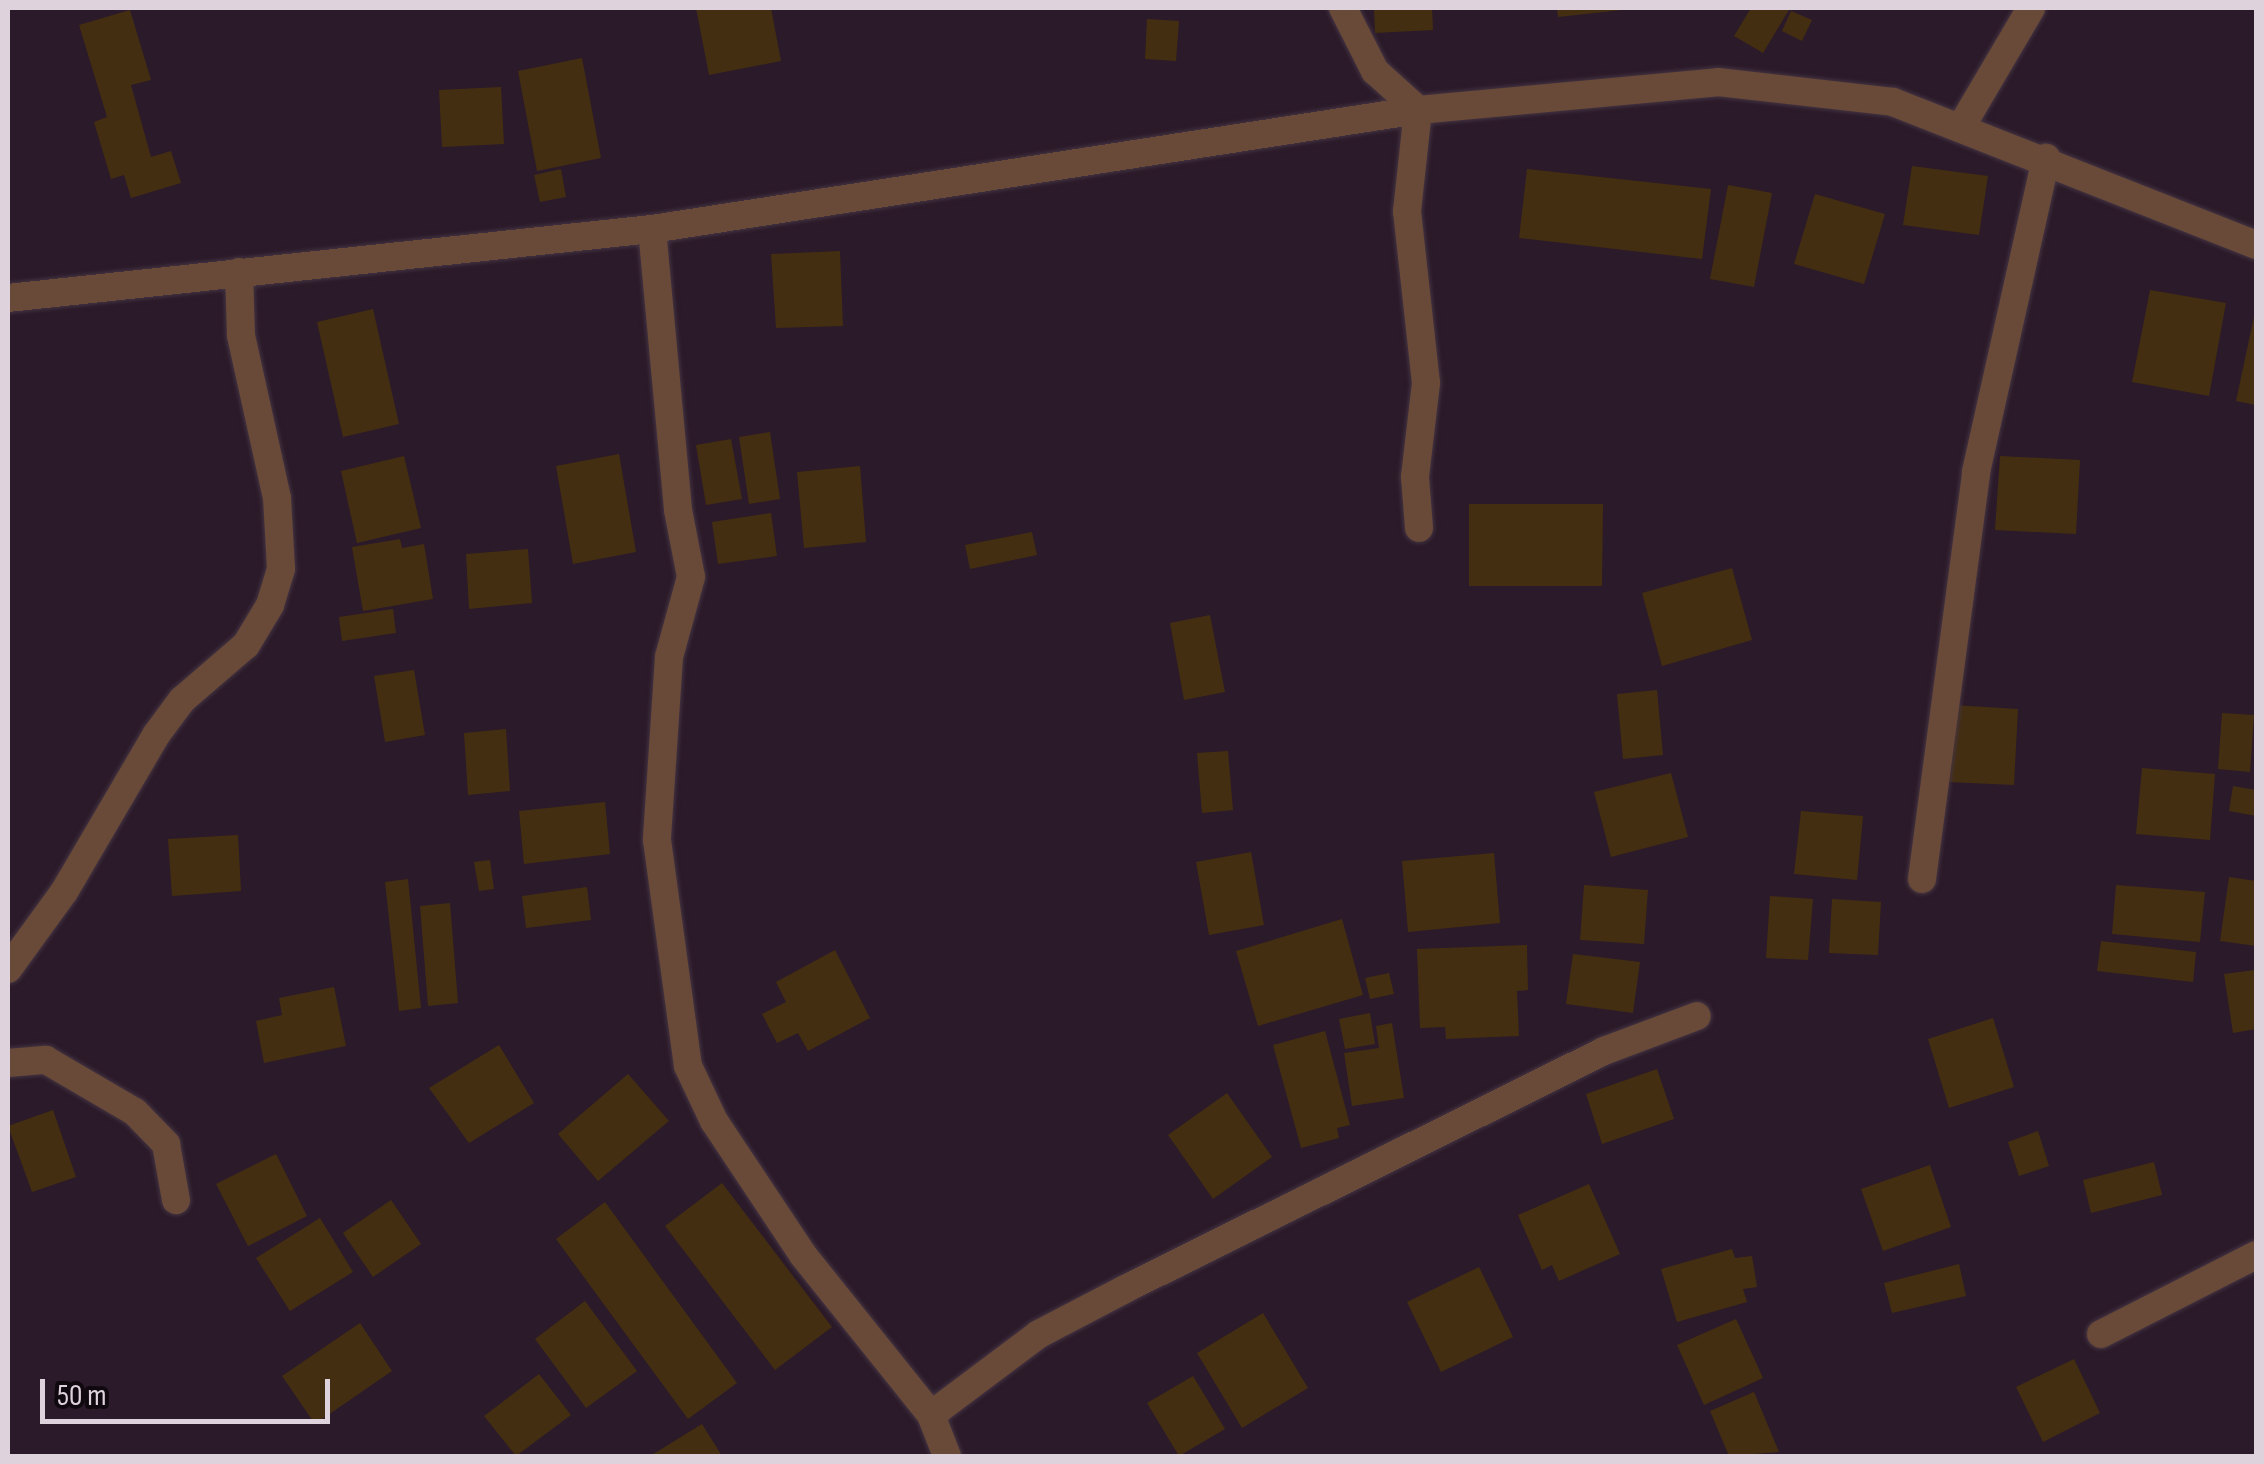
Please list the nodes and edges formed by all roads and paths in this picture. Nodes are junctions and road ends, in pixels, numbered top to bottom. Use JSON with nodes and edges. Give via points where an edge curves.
{"nodes":[{"id":1,"x":1343,"y":8,"type":"edge"},
{"id":2,"x":2030,"y":8,"type":"edge"},
{"id":3,"x":1418,"y":110,"type":"junction"},
{"id":4,"x":1962,"y":127,"type":"junction"},
{"id":5,"x":2046,"y":158,"type":"junction"},
{"id":6,"x":652,"y":230,"type":"junction"},
{"id":7,"x":2256,"y":245,"type":"edge"},
{"id":8,"x":239,"y":272,"type":"junction"},
{"id":9,"x":8,"y":298,"type":"edge"},
{"id":10,"x":1419,"y":528,"type":"dead end"},
{"id":11,"x":1922,"y":879,"type":"dead end"},
{"id":12,"x":8,"y":970,"type":"edge"},
{"id":13,"x":1697,"y":1016,"type":"dead end"},
{"id":14,"x":8,"y":1063,"type":"edge"},
{"id":15,"x":176,"y":1200,"type":"dead end"},
{"id":16,"x":2256,"y":1255,"type":"edge"},
{"id":17,"x":2101,"y":1334,"type":"dead end"},
{"id":18,"x":931,"y":1416,"type":"junction"},
{"id":19,"x":946,"y":1456,"type":"edge"}],
"edges":[{"from":1,"to":3,"type":"street","via":[[1375,71]]},
{"from":2,"to":4,"type":"street"},
{"from":3,"to":4,"type":"street","via":[[1718,82],[1892,102]]},
{"from":3,"to":6,"type":"street"},
{"from":3,"to":10,"type":"street","via":[[1407,211],[1426,383],[1416,477]]},
{"from":4,"to":5,"type":"street"},
{"from":5,"to":7,"type":"street"},
{"from":5,"to":11,"type":"street","via":[[1976,472]]},
{"from":6,"to":8,"type":"street"},
{"from":6,"to":18,"type":"street","via":[[678,510],[691,577],[669,656],[658,840],[688,1066],[714,1121],[804,1255]]},
{"from":8,"to":9,"type":"street"},
{"from":8,"to":12,"type":"street","via":[[242,335],[277,498],[281,569],[270,605],[246,645],[182,700],[156,735],[64,892]]},
{"from":13,"to":18,"type":"street","via":[[1604,1051],[1125,1289],[1039,1334]]},
{"from":14,"to":15,"type":"street","via":[[46,1060],[84,1076],[135,1112],[166,1144]]},
{"from":16,"to":17,"type":"street"},
{"from":18,"to":19,"type":"street"}]}
